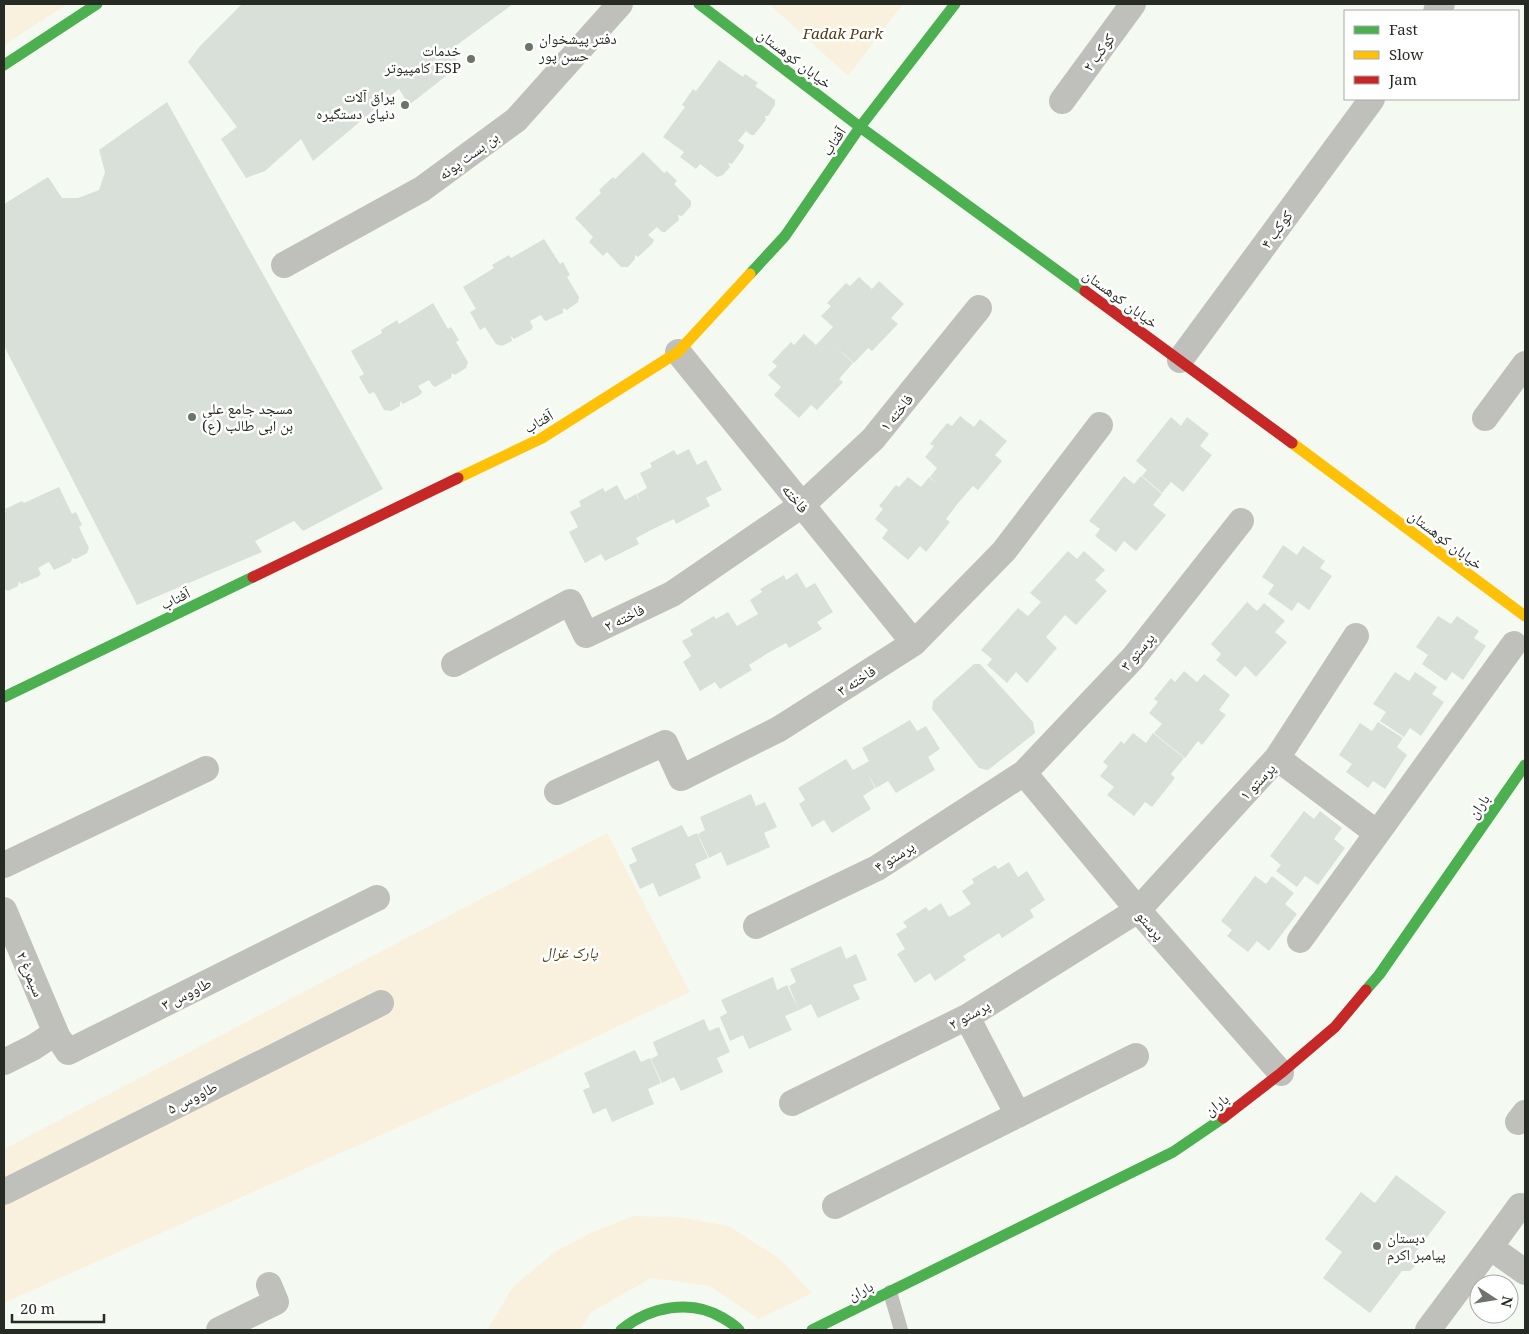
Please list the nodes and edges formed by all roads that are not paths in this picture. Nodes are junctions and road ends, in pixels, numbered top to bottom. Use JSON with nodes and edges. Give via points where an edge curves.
{"nodes":[{"id":1,"x":97,"y":4,"type":"edge"},
{"id":2,"x":620,"y":4,"type":"edge"},
{"id":3,"x":699,"y":4,"type":"edge"},
{"id":4,"x":954,"y":4,"type":"edge"},
{"id":5,"x":1133,"y":4,"type":"edge"},
{"id":6,"x":4,"y":66,"type":"edge"},
{"id":7,"x":1062,"y":100,"type":"dead end"},
{"id":8,"x":1371,"y":100,"type":"edge"},
{"id":9,"x":860,"y":127,"type":"junction"},
{"id":10,"x":284,"y":265,"type":"dead end"},
{"id":11,"x":979,"y":308,"type":"dead end"},
{"id":12,"x":678,"y":352,"type":"junction"},
{"id":13,"x":1180,"y":360,"type":"junction"},
{"id":14,"x":1525,"y":364,"type":"edge"},
{"id":15,"x":1485,"y":418,"type":"dead end"},
{"id":16,"x":1100,"y":425,"type":"dead end"},
{"id":17,"x":802,"y":505,"type":"junction"},
{"id":18,"x":1241,"y":521,"type":"dead end"},
{"id":19,"x":1525,"y":616,"type":"edge"},
{"id":20,"x":1356,"y":636,"type":"dead end"},
{"id":21,"x":914,"y":644,"type":"junction"},
{"id":22,"x":1514,"y":644,"type":"dead end"},
{"id":23,"x":454,"y":664,"type":"dead end"},
{"id":24,"x":4,"y":697,"type":"edge"},
{"id":25,"x":1277,"y":758,"type":"junction"},
{"id":26,"x":1525,"y":765,"type":"edge"},
{"id":27,"x":206,"y":769,"type":"dead end"},
{"id":28,"x":1024,"y":773,"type":"junction"},
{"id":29,"x":557,"y":792,"type":"dead end"},
{"id":30,"x":1377,"y":833,"type":"junction"},
{"id":31,"x":4,"y":864,"type":"edge"},
{"id":32,"x":376,"y":898,"type":"dead end"},
{"id":33,"x":4,"y":910,"type":"edge"},
{"id":34,"x":1138,"y":910,"type":"junction"},
{"id":35,"x":756,"y":926,"type":"dead end"},
{"id":36,"x":1300,"y":940,"type":"dead end"},
{"id":37,"x":381,"y":1003,"type":"dead end"},
{"id":38,"x":967,"y":1017,"type":"junction"},
{"id":39,"x":58,"y":1038,"type":"junction"},
{"id":40,"x":1136,"y":1056,"type":"dead end"},
{"id":41,"x":4,"y":1062,"type":"edge"},
{"id":42,"x":1281,"y":1073,"type":"junction"},
{"id":43,"x":792,"y":1102,"type":"dead end"},
{"id":44,"x":1018,"y":1115,"type":"junction"},
{"id":45,"x":4,"y":1192,"type":"edge"},
{"id":46,"x":835,"y":1206,"type":"dead end"},
{"id":47,"x":1525,"y":1209,"type":"edge"},
{"id":48,"x":1490,"y":1247,"type":"junction"},
{"id":49,"x":1525,"y":1272,"type":"edge"},
{"id":50,"x":269,"y":1285,"type":"dead end"},
{"id":51,"x":890,"y":1292,"type":"junction"},
{"id":52,"x":219,"y":1330,"type":"edge"},
{"id":53,"x":621,"y":1330,"type":"edge"},
{"id":54,"x":739,"y":1330,"type":"edge"},
{"id":55,"x":812,"y":1330,"type":"edge"},
{"id":56,"x":901,"y":1330,"type":"edge"},
{"id":57,"x":1428,"y":1330,"type":"edge"}],
"edges":[{"from":1,"to":6,"type":"street"},
{"from":2,"to":10,"type":"street","name":"بن بست پونه","via":[[516,120],[422,189]]},
{"from":3,"to":9,"type":"street","name":"خیابان کوهستان"},
{"from":4,"to":9,"type":"street","name":"آفتاب"},
{"from":5,"to":7,"type":"street","name":"کوکب ۲"},
{"from":8,"to":13,"type":"street","name":"کوکب ۴"},
{"from":9,"to":12,"type":"street","name":"آفتاب","via":[[786,236]]},
{"from":9,"to":13,"type":"street","name":"خیابان کوهستان"},
{"from":11,"to":17,"type":"street","name":"فاخته ۱","via":[[873,439]]},
{"from":12,"to":17,"type":"street","name":"فاخته"},
{"from":12,"to":24,"type":"street","name":"آفتاب","via":[[542,438]]},
{"from":13,"to":19,"type":"street","name":"خیابان کوهستان"},
{"from":14,"to":15,"type":"street"},
{"from":16,"to":21,"type":"street","name":"فاخته ۳","via":[[1004,551]]},
{"from":17,"to":21,"type":"street","name":"فاخته"},
{"from":17,"to":23,"type":"street","name":"فاخته ۲","via":[[672,594],[586,635],[570,602]]},
{"from":18,"to":28,"type":"street","name":"پرستو ۳","via":[[1133,658]]},
{"from":20,"to":25,"type":"street","name":"پرستو ۱"},
{"from":21,"to":29,"type":"street","name":"فاخته ۳","via":[[779,729],[681,778],[665,743]]},
{"from":22,"to":30,"type":"street"},
{"from":25,"to":30,"type":"street"},
{"from":25,"to":34,"type":"street","name":"پرستو ۱"},
{"from":26,"to":42,"type":"street","name":"باران","via":[[1379,975],[1335,1027]]},
{"from":27,"to":31,"type":"street"},
{"from":28,"to":34,"type":"street","name":"پرستو"},
{"from":28,"to":35,"type":"street","name":"پرستو ۴","via":[[877,868]]},
{"from":30,"to":36,"type":"street"},
{"from":32,"to":39,"type":"street","name":"طاووس ۳","via":[[68,1052]]},
{"from":33,"to":39,"type":"street","name":"سیمرغ ۲"},
{"from":34,"to":38,"type":"street","name":"پرستو ۲"},
{"from":34,"to":42,"type":"street","name":"پرستو"},
{"from":37,"to":45,"type":"street","name":"طاووس ۵"},
{"from":38,"to":43,"type":"street","name":"پرستو ۲"},
{"from":38,"to":44,"type":"street"},
{"from":39,"to":41,"type":"street","via":[[55,1033]]},
{"from":40,"to":44,"type":"street"},
{"from":42,"to":51,"type":"street","name":"باران","via":[[1218,1123],[1173,1152]]},
{"from":44,"to":46,"type":"street"},
{"from":47,"to":48,"type":"street","via":[[1520,1206]]},
{"from":48,"to":49,"type":"street"},
{"from":48,"to":57,"type":"street"},
{"from":50,"to":52,"type":"street","via":[[276,1302]]},
{"from":51,"to":55,"type":"street","name":"باران"},
{"from":51,"to":56,"type":"lane"},
{"from":53,"to":54,"type":"street","via":[[648,1312],[674,1306],[710,1312]]}]}
